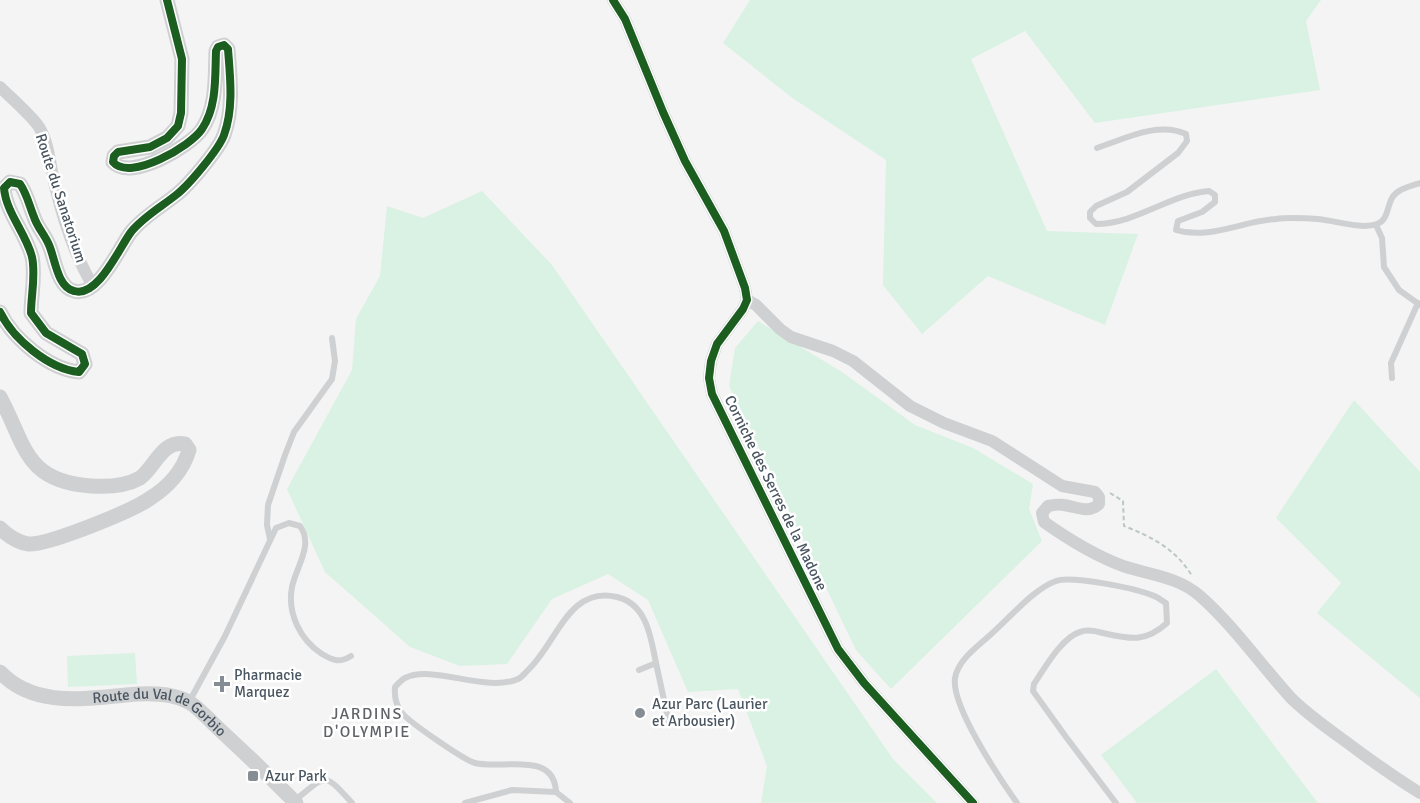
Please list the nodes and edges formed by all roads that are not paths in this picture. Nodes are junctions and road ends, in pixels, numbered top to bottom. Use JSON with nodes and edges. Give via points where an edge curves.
{"nodes":[{"id":1,"x":167,"y":0,"type":"edge"},
{"id":2,"x":613,"y":0,"type":"edge"},
{"id":3,"x":0,"y":87,"type":"edge"},
{"id":4,"x":1097,"y":148,"type":"dead end"},
{"id":5,"x":1420,"y":183,"type":"edge"},
{"id":6,"x":1376,"y":225,"type":"junction"},
{"id":7,"x":93,"y":286,"type":"junction"},
{"id":8,"x":747,"y":300,"type":"junction"},
{"id":9,"x":1419,"y":304,"type":"edge"},
{"id":10,"x":0,"y":312,"type":"edge"},
{"id":11,"x":332,"y":338,"type":"dead end"},
{"id":12,"x":1392,"y":378,"type":"dead end"},
{"id":13,"x":0,"y":397,"type":"edge"},
{"id":14,"x":0,"y":528,"type":"edge"},
{"id":15,"x":270,"y":539,"type":"junction"},
{"id":16,"x":351,"y":656,"type":"dead end"},
{"id":17,"x":656,"y":663,"type":"junction"},
{"id":18,"x":639,"y":670,"type":"dead end"},
{"id":19,"x":0,"y":672,"type":"edge"},
{"id":20,"x":189,"y":702,"type":"junction"},
{"id":21,"x":669,"y":723,"type":"dead end"},
{"id":22,"x":556,"y":792,"type":"junction"},
{"id":23,"x":1420,"y":793,"type":"edge"},
{"id":24,"x":294,"y":802,"type":"edge"},
{"id":25,"x":352,"y":803,"type":"edge"},
{"id":26,"x":465,"y":803,"type":"edge"},
{"id":27,"x":570,"y":803,"type":"edge"},
{"id":28,"x":973,"y":803,"type":"edge"},
{"id":29,"x":1017,"y":803,"type":"edge"},
{"id":30,"x":1116,"y":803,"type":"edge"}],
"edges":[{"from":1,"to":7,"type":"street","via":[[182,59],[182,113],[178,126],[150,147],[118,153],[113,162],[125,169],[138,168],[170,155],[201,130],[211,109],[216,51],[224,45],[228,49],[230,82],[227,125],[224,136],[192,179],[132,231]]},
{"from":2,"to":8,"type":"street","via":[[625,19],[685,161],[724,231]]},
{"from":3,"to":7,"type":"street","name":"Route du Sanatorium","via":[[38,126],[69,231]]},
{"from":4,"to":6,"type":"lane","via":[[1163,129],[1186,134],[1178,153],[1127,192],[1090,212],[1096,224],[1128,218],[1195,192],[1209,191],[1215,195],[1215,202],[1178,221],[1176,230],[1216,231],[1277,218]]},
{"from":5,"to":6,"type":"lane","via":[[1393,196],[1384,220]]},
{"from":6,"to":9,"type":"lane","via":[[1382,238],[1384,267],[1399,290]]},
{"from":7,"to":10,"type":"street","via":[[75,292],[67,288],[26,193],[20,184],[10,182],[4,188],[5,200],[32,255],[31,313],[46,333],[82,354],[85,364],[79,372],[66,371],[19,338]]},
{"from":8,"to":23,"type":"street","via":[[786,333],[853,362],[910,406],[992,441],[1062,486],[1095,492],[1099,504],[1094,508],[1048,506],[1042,513],[1044,522],[1109,560],[1159,574],[1199,595],[1293,699]]},
{"from":8,"to":28,"type":"street","name":"Corniche des Serres de la Madone","via":[[717,344],[709,378],[712,394],[838,649]]},
{"from":9,"to":12,"type":"lane","via":[[1391,363]]},
{"from":11,"to":15,"type":"lane","via":[[332,379],[294,432],[285,455],[268,505]]},
{"from":13,"to":14,"type":"street","via":[[31,461],[60,480],[100,487],[123,484],[140,477],[177,442],[189,450],[177,474],[148,500],[74,532],[45,543],[27,544]]},
{"from":15,"to":16,"type":"lane","via":[[276,528],[289,523],[305,532],[304,554],[292,588],[296,627],[315,650],[337,662]]},
{"from":15,"to":20,"type":"lane"},
{"from":17,"to":18,"type":"lane"},
{"from":17,"to":21,"type":"lane"},
{"from":17,"to":22,"type":"lane","via":[[649,628],[638,609],[619,597],[600,595],[578,604],[540,660],[519,679],[497,683],[419,674],[404,678],[395,687],[394,698],[403,715],[459,755],[489,766],[527,764],[540,768],[555,780]]},
{"from":19,"to":20,"type":"street","name":"Route du Val de Gorbio","via":[[9,682],[39,696],[100,698],[150,693]]},
{"from":20,"to":24,"type":"street","name":"Route du Val de Gorbio"},
{"from":22,"to":26,"type":"lane","via":[[512,790]]},
{"from":22,"to":27,"type":"lane"},
{"from":24,"to":25,"type":"lane","via":[[320,781],[327,780]]},
{"from":29,"to":30,"type":"lane","via":[[976,737],[956,693],[955,676],[964,659],[1037,592],[1057,580],[1090,580],[1154,596],[1166,603],[1167,623],[1141,639],[1079,632],[1061,646],[1034,684],[1033,691]]}]}
